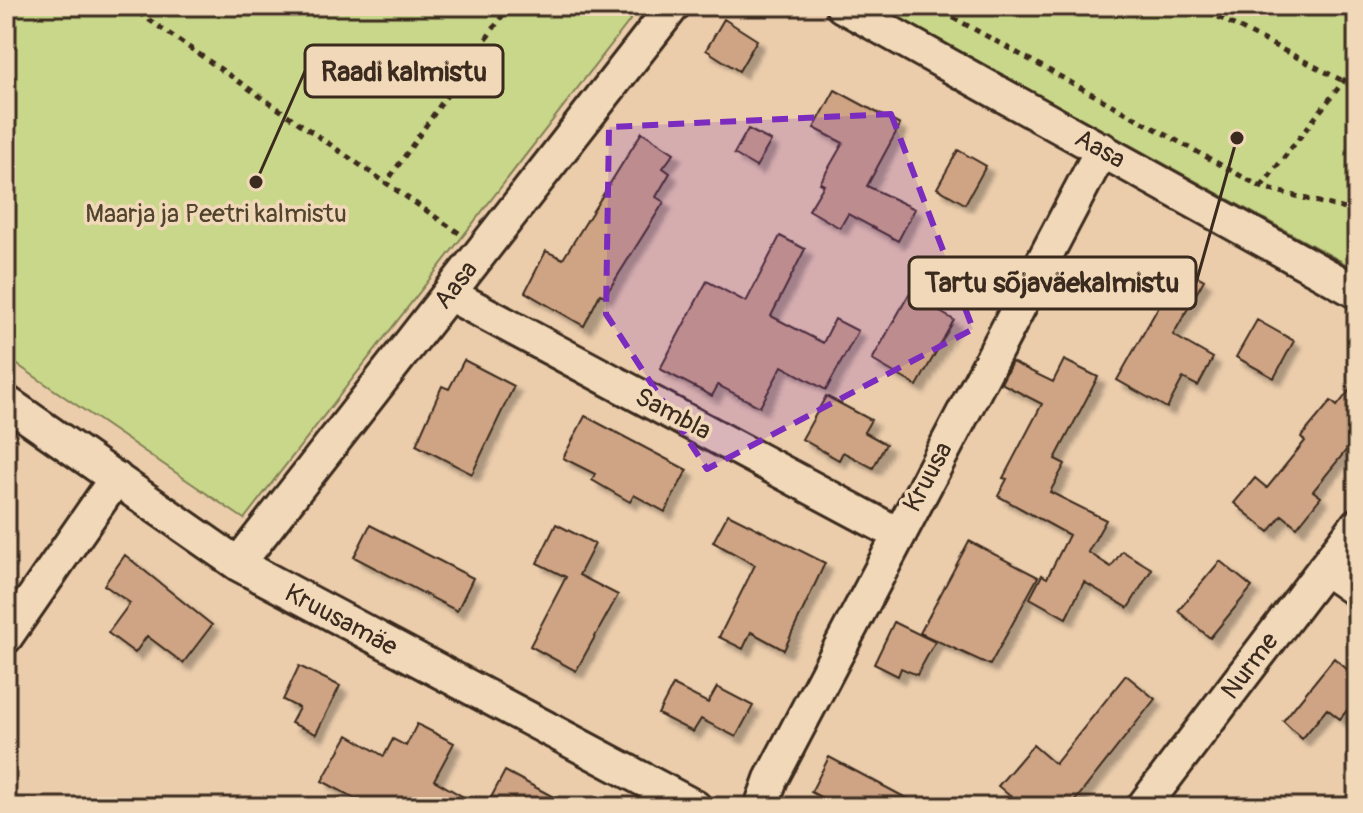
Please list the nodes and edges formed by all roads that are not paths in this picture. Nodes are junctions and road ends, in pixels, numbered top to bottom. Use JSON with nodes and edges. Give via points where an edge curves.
{"nodes":[{"id":1,"x":673,"y":6,"type":"edge"},
{"id":2,"x":842,"y":6,"type":"edge"},
{"id":3,"x":1102,"y":149,"type":"junction"},
{"id":4,"x":1357,"y":292,"type":"edge"},
{"id":5,"x":449,"y":294,"type":"junction"},
{"id":6,"x":6,"y":402,"type":"edge"},
{"id":7,"x":116,"y":478,"type":"junction"},
{"id":8,"x":1357,"y":525,"type":"edge"},
{"id":9,"x":898,"y":534,"type":"junction"},
{"id":10,"x":238,"y":564,"type":"junction"},
{"id":11,"x":1324,"y":568,"type":"junction"},
{"id":12,"x":1357,"y":591,"type":"edge"},
{"id":13,"x":6,"y":637,"type":"edge"},
{"id":14,"x":695,"y":807,"type":"edge"},
{"id":15,"x":761,"y":807,"type":"edge"},
{"id":16,"x":1143,"y":807,"type":"edge"}],
"edges":[{"from":1,"to":5,"type":"street","name":"Aasa"},
{"from":2,"to":3,"type":"street","name":"Aasa"},
{"from":3,"to":4,"type":"street","name":"Aasa"},
{"from":3,"to":9,"type":"street","name":"Kruusa"},
{"from":5,"to":9,"type":"street","name":"Sambla"},
{"from":5,"to":10,"type":"street","name":"Aasa"},
{"from":6,"to":7,"type":"street","name":"Kruusamäe"},
{"from":7,"to":10,"type":"street","name":"Kruusamäe"},
{"from":7,"to":13,"type":"street"},
{"from":8,"to":11,"type":"street","name":"Nurme"},
{"from":9,"to":15,"type":"street","name":"Kruusa"},
{"from":10,"to":14,"type":"street","name":"Kruusamäe"},
{"from":11,"to":12,"type":"street"},
{"from":11,"to":16,"type":"street","name":"Nurme"}]}
